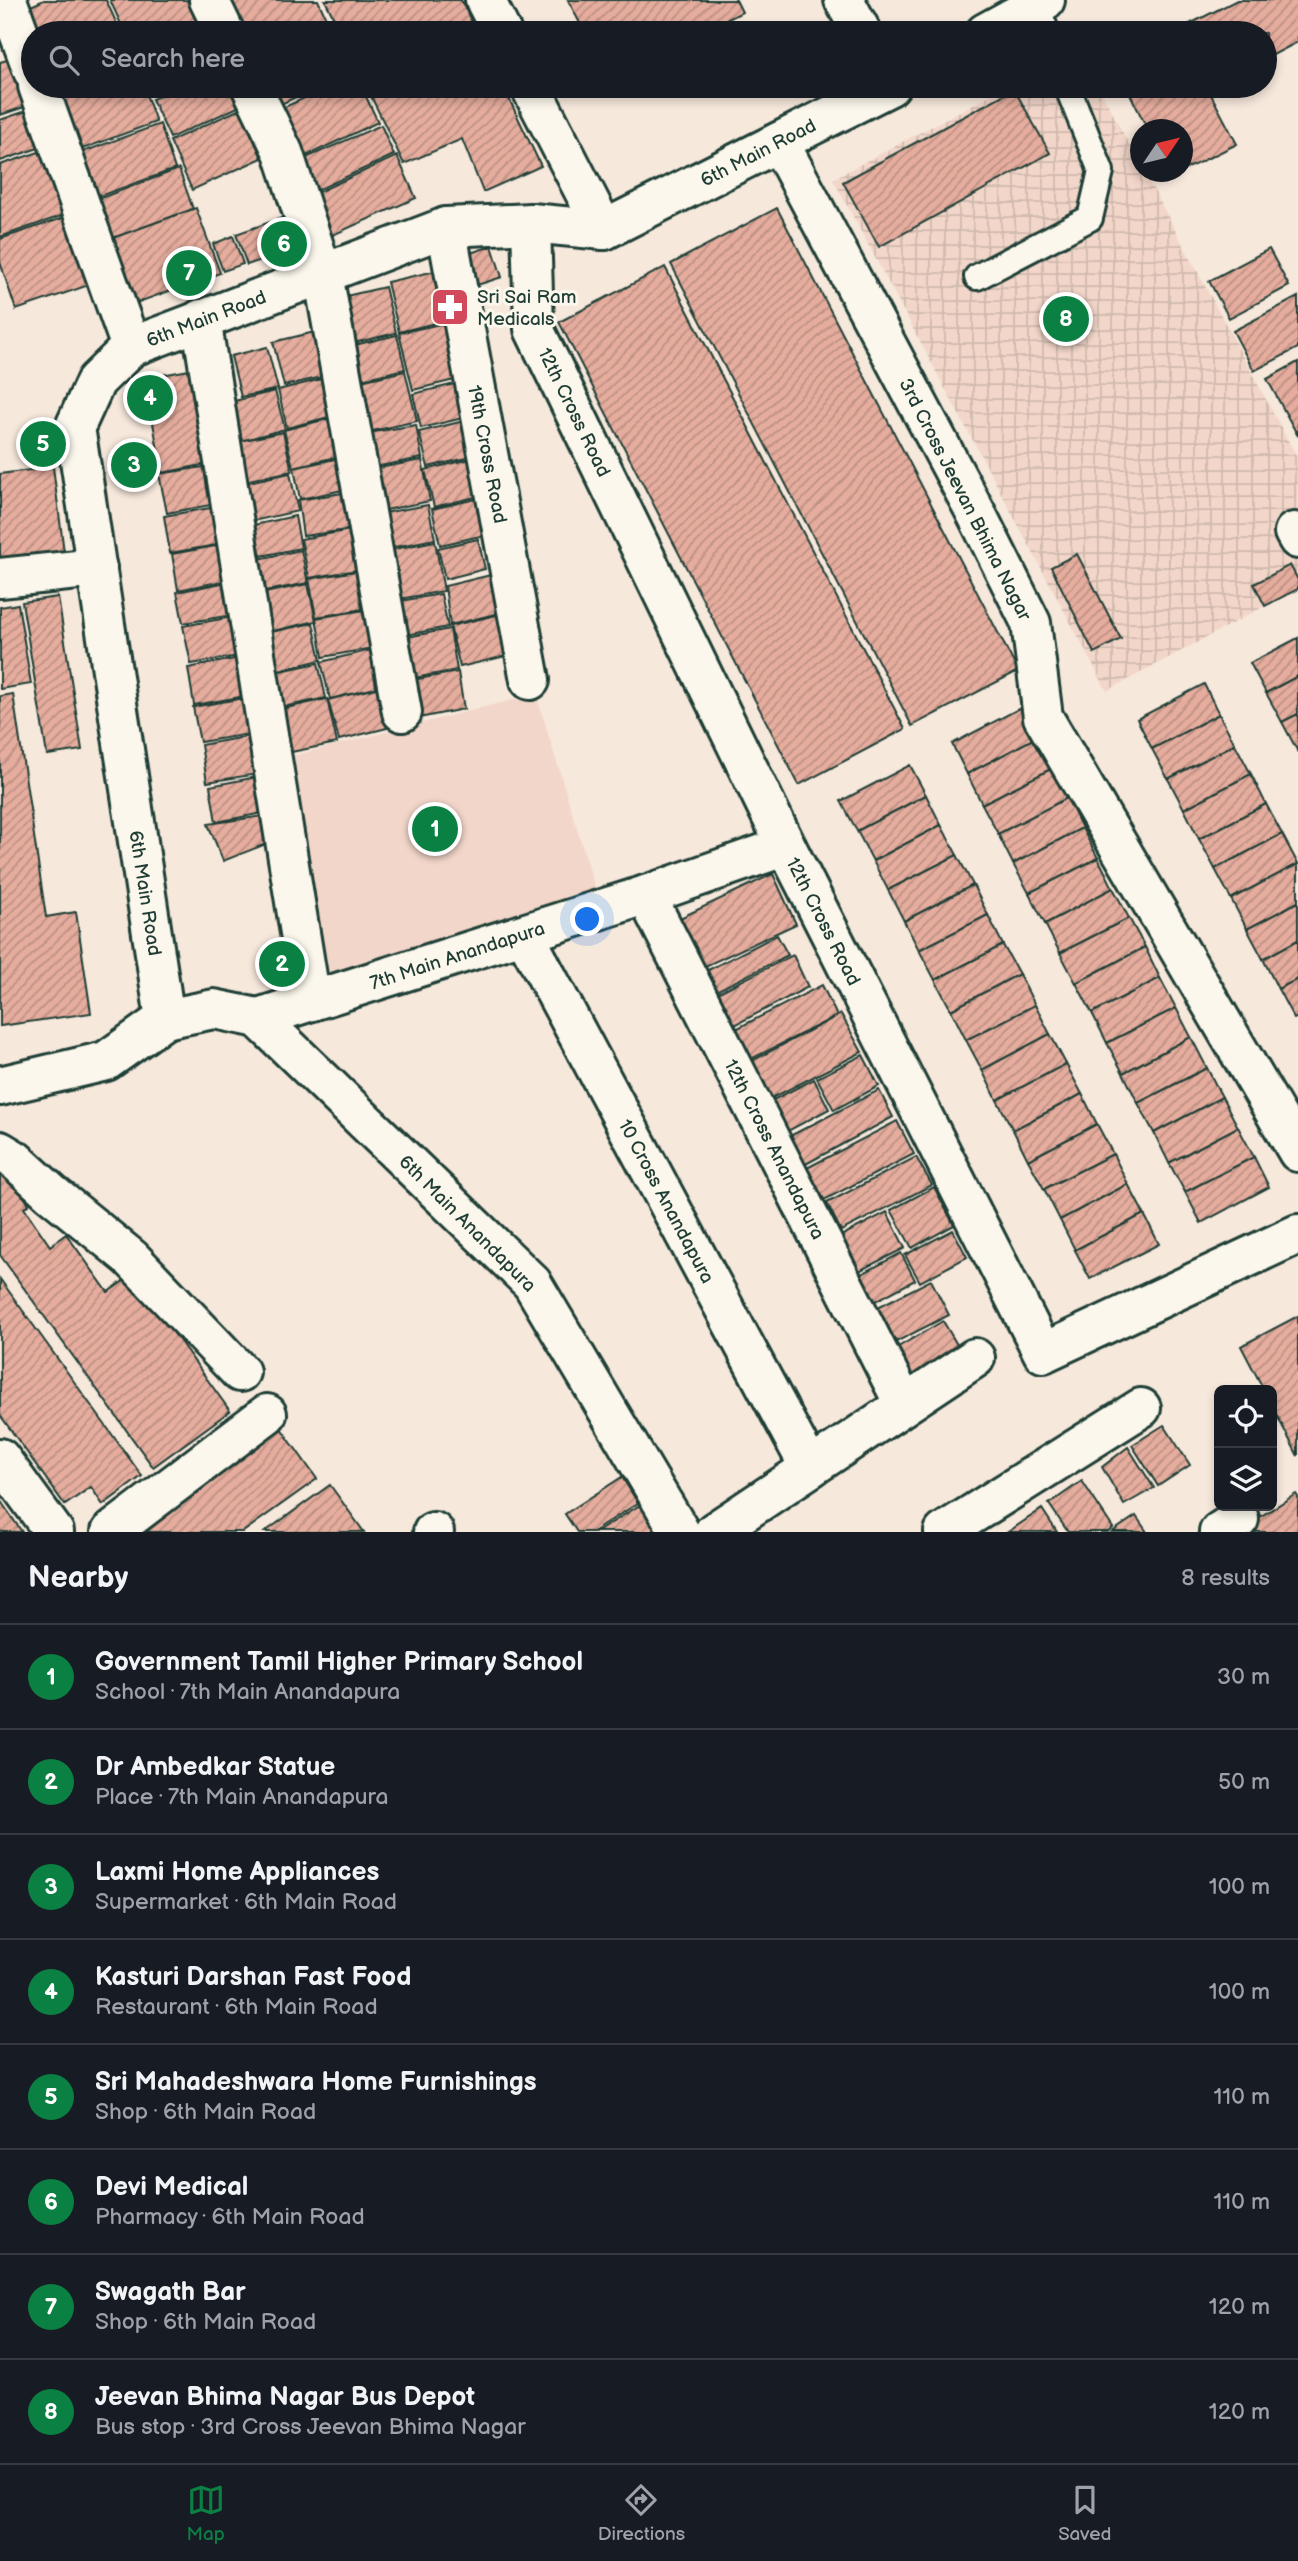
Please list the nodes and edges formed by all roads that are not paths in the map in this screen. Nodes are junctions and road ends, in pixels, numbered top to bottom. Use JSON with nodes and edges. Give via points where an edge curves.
{"nodes":[{"id":1,"x":8,"y":0,"type":"edge"},
{"id":2,"x":209,"y":0,"type":"edge"},
{"id":3,"x":485,"y":0,"type":"edge"},
{"id":4,"x":844,"y":0,"type":"edge"},
{"id":5,"x":1043,"y":13,"type":"edge"},
{"id":6,"x":219,"y":21,"type":"edge"},
{"id":7,"x":496,"y":21,"type":"edge"},
{"id":8,"x":855,"y":21,"type":"edge"},
{"id":9,"x":1020,"y":21,"type":"edge"},
{"id":10,"x":18,"y":51,"type":"edge"},
{"id":11,"x":42,"y":98,"type":"edge"},
{"id":12,"x":257,"y":98,"type":"edge"},
{"id":13,"x":536,"y":98,"type":"edge"},
{"id":14,"x":866,"y":98,"type":"edge"},
{"id":15,"x":1072,"y":98,"type":"edge"},
{"id":16,"x":779,"y":142,"type":"junction"},
{"id":17,"x":531,"y":223,"type":"junction"},
{"id":18,"x":446,"y":227,"type":"junction"},
{"id":19,"x":604,"y":230,"type":"junction"},
{"id":20,"x":323,"y":274,"type":"junction"},
{"id":21,"x":977,"y":277,"type":"dead end"},
{"id":22,"x":201,"y":319,"type":"junction"},
{"id":23,"x":131,"y":346,"type":"junction"},
{"id":24,"x":97,"y":568,"type":"junction"},
{"id":25,"x":0,"y":578,"type":"edge"},
{"id":26,"x":530,"y":680,"type":"dead end"},
{"id":27,"x":402,"y":712,"type":"dead end"},
{"id":28,"x":786,"y":846,"type":"junction"},
{"id":29,"x":646,"y":895,"type":"junction"},
{"id":30,"x":524,"y":933,"type":"junction"},
{"id":31,"x":311,"y":1001,"type":"junction"},
{"id":32,"x":258,"y":1018,"type":"junction"},
{"id":33,"x":165,"y":1019,"type":"junction"},
{"id":34,"x":0,"y":1086,"type":"edge"},
{"id":35,"x":0,"y":1152,"type":"edge"},
{"id":36,"x":1298,"y":1152,"type":"edge"},
{"id":37,"x":1298,"y":1234,"type":"edge"},
{"id":38,"x":975,"y":1358,"type":"dead end"},
{"id":39,"x":240,"y":1372,"type":"dead end"},
{"id":40,"x":904,"y":1404,"type":"junction"},
{"id":41,"x":1142,"y":1408,"type":"dead end"},
{"id":42,"x":267,"y":1414,"type":"dead end"},
{"id":43,"x":0,"y":1458,"type":"edge"},
{"id":44,"x":810,"y":1468,"type":"junction"},
{"id":45,"x":54,"y":1532,"type":"edge"},
{"id":46,"x":111,"y":1532,"type":"edge"},
{"id":47,"x":681,"y":1532,"type":"edge"},
{"id":48,"x":714,"y":1532,"type":"edge"},
{"id":49,"x":944,"y":1532,"type":"edge"}],
"edges":[{"from":1,"to":10,"type":"street"},
{"from":2,"to":6,"type":"street"},
{"from":3,"to":7,"type":"street"},
{"from":4,"to":8,"type":"street"},
{"from":5,"to":9,"type":"street"},
{"from":11,"to":23,"type":"street"},
{"from":12,"to":20,"type":"street","via":[[283,152]]},
{"from":13,"to":19,"type":"street"},
{"from":14,"to":16,"type":"street","name":"6th Main Road"},
{"from":15,"to":21,"type":"lane","via":[[1101,171],[1090,218]]},
{"from":16,"to":19,"type":"street","name":"6th Main Road"},
{"from":16,"to":36,"type":"street","name":"3rd Cross Jeevan Bhima Nagar","via":[[1031,623],[1043,717]]},
{"from":17,"to":18,"type":"street","name":"6th Main Road"},
{"from":17,"to":19,"type":"street","name":"6th Main Road"},
{"from":17,"to":28,"type":"street","name":"12th Cross Road","via":[[534,329]]},
{"from":18,"to":20,"type":"street","name":"6th Main Road"},
{"from":18,"to":26,"type":"street","name":"19th Cross Road"},
{"from":20,"to":22,"type":"street","name":"6th Main Road"},
{"from":20,"to":27,"type":"street"},
{"from":22,"to":23,"type":"street","name":"6th Main Road"},
{"from":22,"to":31,"type":"street"},
{"from":23,"to":24,"type":"street","name":"6th Main Road","via":[[96,381],[75,428]]},
{"from":24,"to":25,"type":"street"},
{"from":24,"to":33,"type":"street","name":"6th Main Road"},
{"from":28,"to":29,"type":"street","name":"7th Main Anandapura"},
{"from":28,"to":37,"type":"street","name":"12th Cross Road","via":[[1043,1353]]},
{"from":29,"to":30,"type":"street","name":"7th Main Anandapura"},
{"from":29,"to":40,"type":"street","name":"12th Cross Anandapura"},
{"from":30,"to":31,"type":"street","name":"7th Main Anandapura"},
{"from":30,"to":44,"type":"street","name":"10 Cross Anandapura"},
{"from":31,"to":32,"type":"street","name":"7th Main Anandapura"},
{"from":32,"to":33,"type":"street","name":"7th Main Anandapura","via":[[214,1009]]},
{"from":32,"to":47,"type":"street","name":"6th Main Anandapura","via":[[532,1283]]},
{"from":33,"to":34,"type":"street","via":[[106,1061]]},
{"from":35,"to":39,"type":"street","via":[[131,1258]]},
{"from":38,"to":40,"type":"street"},
{"from":40,"to":44,"type":"street"},
{"from":41,"to":49,"type":"street"},
{"from":42,"to":46,"type":"street"},
{"from":43,"to":45,"type":"street"},
{"from":44,"to":48,"type":"street"}]}
